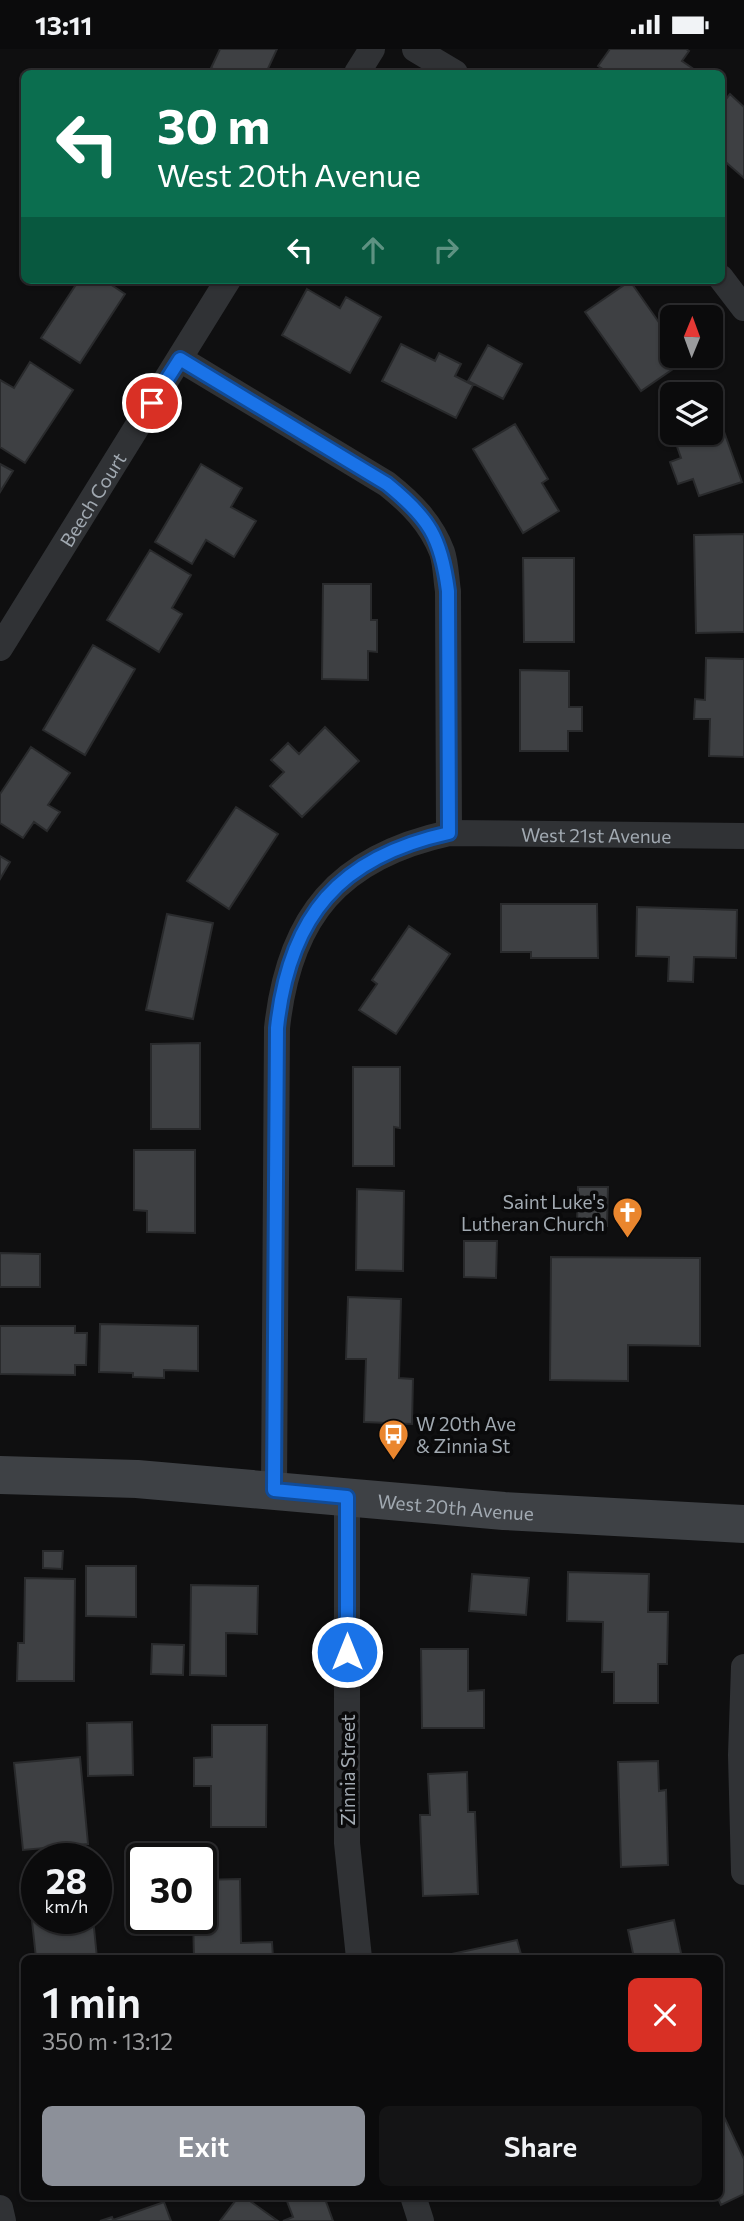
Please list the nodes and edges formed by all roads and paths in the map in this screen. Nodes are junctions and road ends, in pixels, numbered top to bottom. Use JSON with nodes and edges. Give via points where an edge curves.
{"nodes":[{"id":1,"x":372,"y":49,"type":"edge"},
{"id":2,"x":415,"y":49,"type":"edge"},
{"id":3,"x":359,"y":70,"type":"edge"},
{"id":4,"x":450,"y":70,"type":"edge"},
{"id":5,"x":725,"y":283,"type":"edge"},
{"id":6,"x":227,"y":284,"type":"edge"},
{"id":7,"x":744,"y":308,"type":"edge"},
{"id":8,"x":180,"y":359,"type":"junction"},
{"id":9,"x":0,"y":648,"type":"edge"},
{"id":10,"x":449,"y":833,"type":"junction"},
{"id":11,"x":744,"y":836,"type":"edge"},
{"id":12,"x":0,"y":1475,"type":"edge"},
{"id":13,"x":274,"y":1490,"type":"junction"},
{"id":14,"x":347,"y":1497,"type":"junction"},
{"id":15,"x":744,"y":1524,"type":"edge"},
{"id":16,"x":744,"y":1667,"type":"edge"},
{"id":17,"x":744,"y":1872,"type":"edge"},
{"id":18,"x":359,"y":1955,"type":"edge"},
{"id":19,"x":414,"y":2200,"type":"edge"},
{"id":20,"x":0,"y":2209,"type":"edge"},
{"id":21,"x":3,"y":2221,"type":"edge"},
{"id":22,"x":421,"y":2221,"type":"edge"}],
"edges":[{"from":1,"to":3,"type":"street"},
{"from":2,"to":4,"type":"street"},
{"from":5,"to":7,"type":"street"},
{"from":6,"to":8,"type":"street","name":"Beech Court"},
{"from":8,"to":9,"type":"street","name":"Beech Court"},
{"from":8,"to":10,"type":"street","via":[[387,484],[410,502],[429,527],[443,554],[448,591]]},
{"from":10,"to":11,"type":"street","name":"West 21st Avenue"},
{"from":10,"to":13,"type":"street","name":"West 21st Avenue","via":[[383,853],[322,901],[304,927],[281,991]]},
{"from":12,"to":13,"type":"street","name":"West 20th Avenue"},
{"from":13,"to":14,"type":"street","name":"West 20th Avenue"},
{"from":14,"to":15,"type":"street","name":"West 20th Avenue"},
{"from":14,"to":18,"type":"street","name":"Zinnia Street","via":[[347,1843]]},
{"from":16,"to":17,"type":"street"},
{"from":19,"to":22,"type":"street"},
{"from":20,"to":21,"type":"street"}]}
